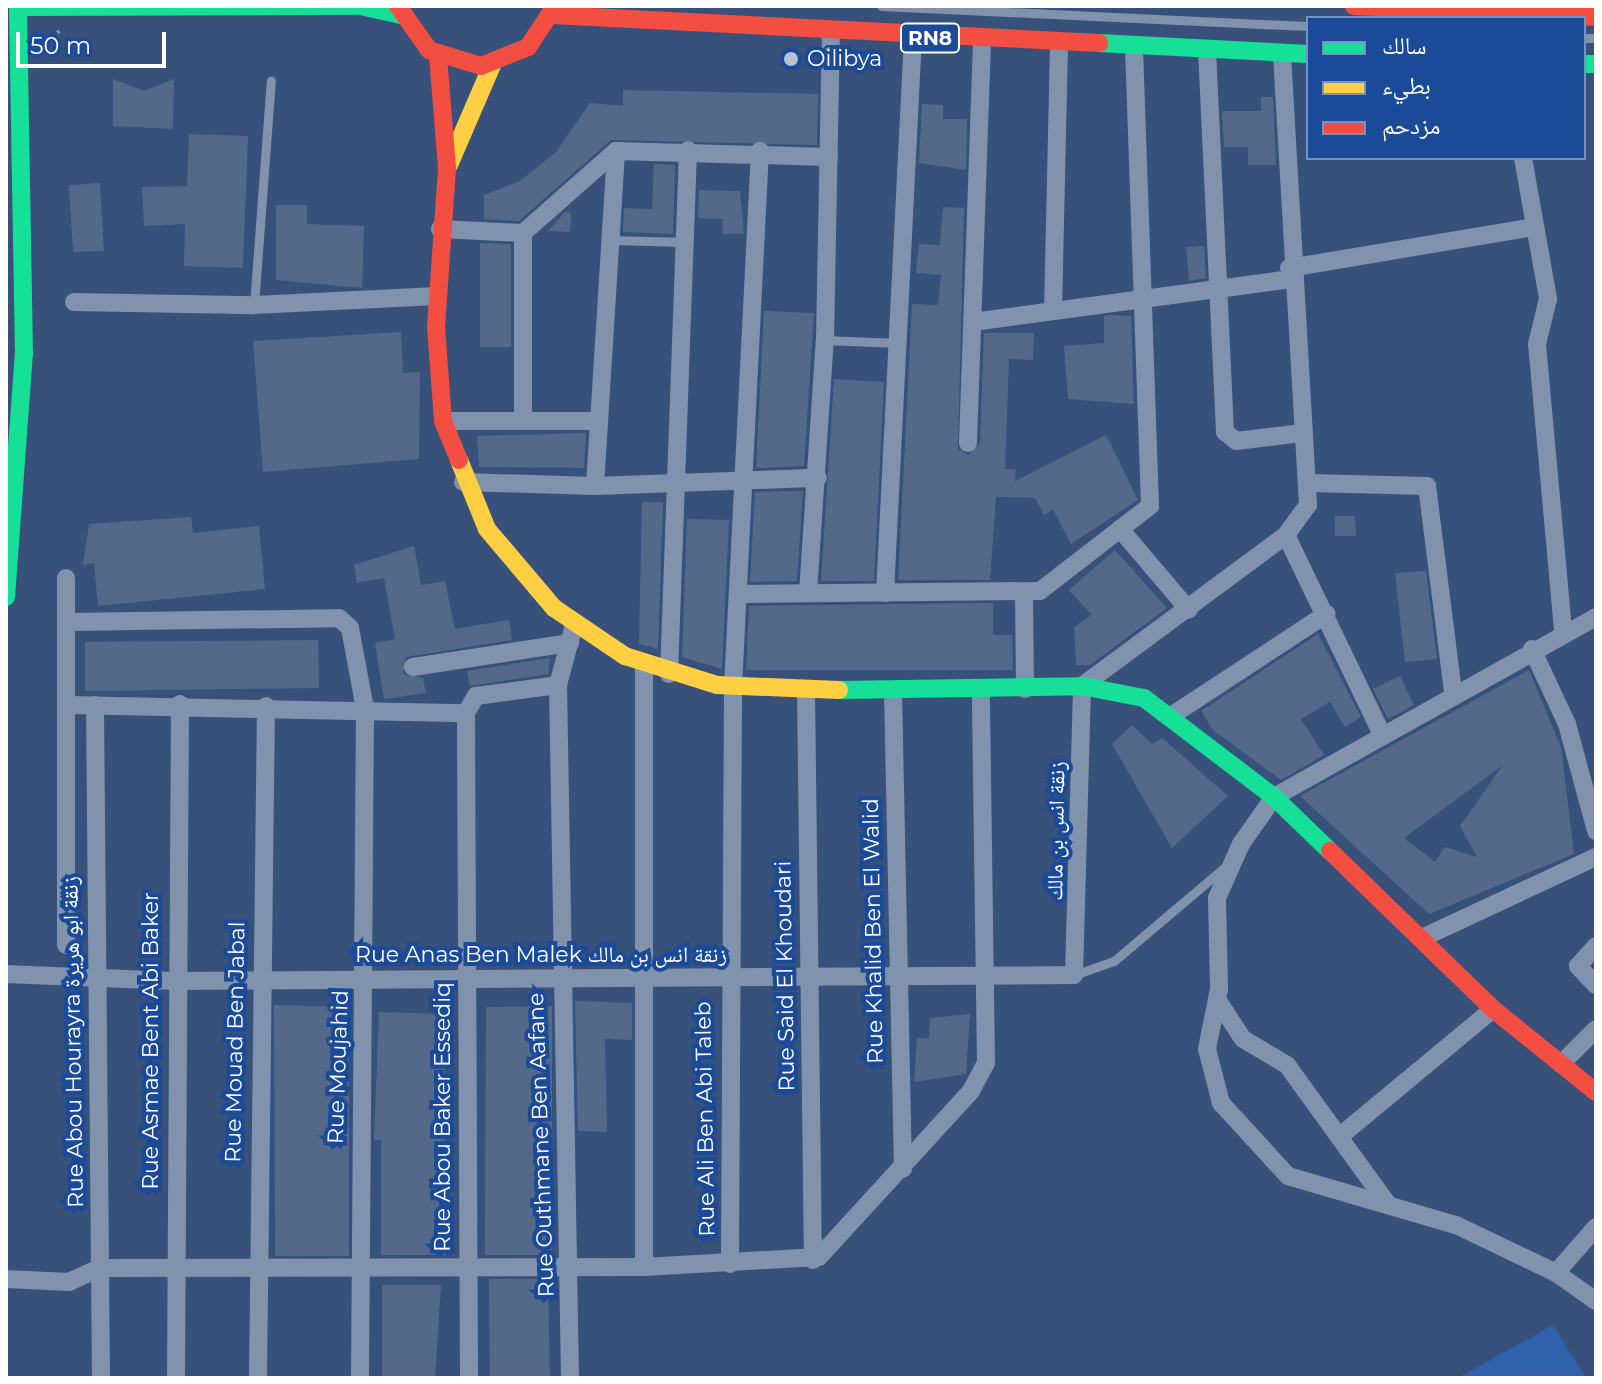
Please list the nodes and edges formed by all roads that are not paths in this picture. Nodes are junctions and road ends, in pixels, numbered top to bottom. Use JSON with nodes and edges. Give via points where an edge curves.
{"nodes":[{"id":1,"x":881,"y":6,"type":"edge"},
{"id":2,"x":1354,"y":6,"type":"edge"},
{"id":3,"x":400,"y":10,"type":"edge"},
{"id":4,"x":554,"y":10,"type":"edge"},
{"id":5,"x":16,"y":11,"type":"edge"},
{"id":6,"x":1574,"y":16,"type":"edge"},
{"id":7,"x":1306,"y":26,"type":"edge"},
{"id":8,"x":831,"y":33,"type":"junction"},
{"id":9,"x":913,"y":37,"type":"junction"},
{"id":10,"x":982,"y":41,"type":"junction"},
{"id":11,"x":1059,"y":44,"type":"junction"},
{"id":12,"x":1134,"y":47,"type":"junction"},
{"id":13,"x":1207,"y":50,"type":"junction"},
{"id":14,"x":1282,"y":53,"type":"junction"},
{"id":15,"x":1306,"y":54,"type":"edge"},
{"id":16,"x":438,"y":56,"type":"junction"},
{"id":17,"x":492,"y":65,"type":"junction"},
{"id":18,"x":271,"y":81,"type":"dead end"},
{"id":19,"x":688,"y":150,"type":"junction"},
{"id":20,"x":616,"y":151,"type":"junction"},
{"id":21,"x":760,"y":151,"type":"junction"},
{"id":22,"x":829,"y":157,"type":"junction"},
{"id":23,"x":1523,"y":160,"type":"edge"},
{"id":24,"x":447,"y":169,"type":"junction"},
{"id":25,"x":1534,"y":227,"type":"junction"},
{"id":26,"x":440,"y":229,"type":"junction"},
{"id":27,"x":523,"y":233,"type":"junction"},
{"id":28,"x":610,"y":240,"type":"junction"},
{"id":29,"x":685,"y":242,"type":"junction"},
{"id":30,"x":1289,"y":274,"type":"junction"},
{"id":31,"x":1216,"y":289,"type":"junction"},
{"id":32,"x":437,"y":296,"type":"junction"},
{"id":33,"x":1146,"y":299,"type":"junction"},
{"id":34,"x":74,"y":302,"type":"dead end"},
{"id":35,"x":254,"y":305,"type":"junction"},
{"id":36,"x":1053,"y":311,"type":"junction"},
{"id":37,"x":973,"y":322,"type":"junction"},
{"id":38,"x":825,"y":340,"type":"junction"},
{"id":39,"x":899,"y":343,"type":"junction"},
{"id":40,"x":443,"y":421,"type":"junction"},
{"id":41,"x":523,"y":421,"type":"junction"},
{"id":42,"x":598,"y":421,"type":"junction"},
{"id":43,"x":1301,"y":433,"type":"junction"},
{"id":44,"x":968,"y":443,"type":"dead end"},
{"id":45,"x":743,"y":476,"type":"junction"},
{"id":46,"x":818,"y":478,"type":"junction"},
{"id":47,"x":463,"y":482,"type":"junction"},
{"id":48,"x":675,"y":482,"type":"junction"},
{"id":49,"x":1310,"y":483,"type":"junction"},
{"id":50,"x":595,"y":486,"type":"junction"},
{"id":51,"x":1120,"y":529,"type":"junction"},
{"id":52,"x":1286,"y":535,"type":"junction"},
{"id":53,"x":66,"y":578,"type":"dead end"},
{"id":54,"x":1024,"y":592,"type":"junction"},
{"id":55,"x":808,"y":593,"type":"junction"},
{"id":56,"x":885,"y":593,"type":"junction"},
{"id":57,"x":742,"y":594,"type":"junction"},
{"id":58,"x":6,"y":597,"type":"edge"},
{"id":59,"x":1189,"y":610,"type":"junction"},
{"id":60,"x":1326,"y":614,"type":"junction"},
{"id":61,"x":1596,"y":617,"type":"edge"},
{"id":62,"x":67,"y":622,"type":"junction"},
{"id":63,"x":1563,"y":630,"type":"junction"},
{"id":64,"x":572,"y":634,"type":"junction"},
{"id":65,"x":1532,"y":649,"type":"junction"},
{"id":66,"x":644,"y":664,"type":"junction"},
{"id":67,"x":413,"y":667,"type":"dead end"},
{"id":68,"x":669,"y":674,"type":"junction"},
{"id":69,"x":558,"y":685,"type":"junction"},
{"id":70,"x":1082,"y":686,"type":"junction"},
{"id":71,"x":733,"y":687,"type":"junction"},
{"id":72,"x":1025,"y":689,"type":"junction"},
{"id":73,"x":981,"y":690,"type":"junction"},
{"id":74,"x":806,"y":691,"type":"junction"},
{"id":75,"x":1453,"y":691,"type":"junction"},
{"id":76,"x":893,"y":692,"type":"junction"},
{"id":77,"x":180,"y":704,"type":"junction"},
{"id":78,"x":68,"y":705,"type":"junction"},
{"id":79,"x":95,"y":705,"type":"junction"},
{"id":80,"x":266,"y":706,"type":"junction"},
{"id":81,"x":365,"y":709,"type":"junction"},
{"id":82,"x":466,"y":713,"type":"junction"},
{"id":83,"x":1171,"y":716,"type":"junction"},
{"id":84,"x":1381,"y":732,"type":"junction"},
{"id":85,"x":1589,"y":775,"type":"edge"},
{"id":86,"x":1274,"y":797,"type":"junction"},
{"id":87,"x":1596,"y":831,"type":"edge"},
{"id":88,"x":1596,"y":857,"type":"edge"},
{"id":89,"x":1231,"y":862,"type":"junction"},
{"id":90,"x":1422,"y":938,"type":"junction"},
{"id":91,"x":66,"y":945,"type":"dead end"},
{"id":92,"x":1596,"y":946,"type":"edge"},
{"id":93,"x":6,"y":974,"type":"edge"},
{"id":94,"x":1074,"y":975,"type":"junction"},
{"id":95,"x":898,"y":977,"type":"junction"},
{"id":96,"x":985,"y":977,"type":"junction"},
{"id":97,"x":97,"y":978,"type":"junction"},
{"id":98,"x":727,"y":978,"type":"junction"},
{"id":99,"x":809,"y":978,"type":"junction"},
{"id":100,"x":468,"y":979,"type":"junction"},
{"id":101,"x":561,"y":979,"type":"junction"},
{"id":102,"x":647,"y":979,"type":"junction"},
{"id":103,"x":258,"y":980,"type":"junction"},
{"id":104,"x":364,"y":980,"type":"junction"},
{"id":105,"x":174,"y":981,"type":"junction"},
{"id":106,"x":1596,"y":985,"type":"edge"},
{"id":107,"x":1218,"y":1001,"type":"junction"},
{"id":108,"x":1493,"y":1009,"type":"junction"},
{"id":109,"x":1596,"y":1029,"type":"edge"},
{"id":110,"x":1561,"y":1064,"type":"junction"},
{"id":111,"x":1596,"y":1092,"type":"edge"},
{"id":112,"x":1339,"y":1137,"type":"junction"},
{"id":113,"x":903,"y":1169,"type":"junction"},
{"id":114,"x":1387,"y":1203,"type":"junction"},
{"id":115,"x":1596,"y":1227,"type":"edge"},
{"id":116,"x":813,"y":1260,"type":"junction"},
{"id":117,"x":730,"y":1264,"type":"junction"},
{"id":118,"x":570,"y":1267,"type":"junction"},
{"id":119,"x":644,"y":1267,"type":"junction"},
{"id":120,"x":99,"y":1268,"type":"junction"},
{"id":121,"x":175,"y":1268,"type":"junction"},
{"id":122,"x":257,"y":1269,"type":"junction"},
{"id":123,"x":466,"y":1269,"type":"junction"},
{"id":124,"x":356,"y":1271,"type":"junction"},
{"id":125,"x":1556,"y":1273,"type":"junction"},
{"id":126,"x":6,"y":1279,"type":"edge"},
{"id":127,"x":1596,"y":1301,"type":"edge"},
{"id":128,"x":101,"y":1378,"type":"edge"},
{"id":129,"x":176,"y":1378,"type":"edge"},
{"id":130,"x":258,"y":1378,"type":"edge"},
{"id":131,"x":360,"y":1378,"type":"edge"},
{"id":132,"x":469,"y":1378,"type":"edge"},
{"id":133,"x":570,"y":1378,"type":"edge"}],
"edges":[{"from":1,"to":7,"type":"lane"},
{"from":2,"to":6,"type":"main road"},
{"from":3,"to":5,"type":"main road","via":[[360,6]]},
{"from":3,"to":16,"type":"main road"},
{"from":4,"to":8,"type":"main road","number":"RN8"},
{"from":4,"to":17,"type":"main road","number":"RN8","via":[[528,47]]},
{"from":5,"to":58,"type":"main road","via":[[23,47],[24,354]]},
{"from":8,"to":9,"type":"main road","number":"RN8"},
{"from":8,"to":22,"type":"street"},
{"from":9,"to":10,"type":"main road","number":"RN8"},
{"from":9,"to":39,"type":"street"},
{"from":10,"to":11,"type":"main road","number":"RN8"},
{"from":10,"to":37,"type":"street"},
{"from":11,"to":12,"type":"main road","number":"RN8"},
{"from":11,"to":36,"type":"street"},
{"from":12,"to":13,"type":"main road","number":"RN8"},
{"from":12,"to":33,"type":"street"},
{"from":13,"to":14,"type":"main road","number":"RN8"},
{"from":13,"to":31,"type":"street"},
{"from":14,"to":15,"type":"main road","number":"RN8"},
{"from":14,"to":30,"type":"street"},
{"from":16,"to":17,"type":"main road"},
{"from":16,"to":24,"type":"main road"},
{"from":17,"to":24,"type":"main road"},
{"from":18,"to":35,"type":"lane"},
{"from":19,"to":20,"type":"street"},
{"from":19,"to":21,"type":"street"},
{"from":19,"to":29,"type":"street"},
{"from":20,"to":27,"type":"street"},
{"from":20,"to":28,"type":"street"},
{"from":21,"to":22,"type":"street"},
{"from":21,"to":45,"type":"street","name":"Rue Ali Ben Abi Taleb"},
{"from":22,"to":38,"type":"street"},
{"from":23,"to":25,"type":"street"},
{"from":24,"to":26,"type":"main road"},
{"from":25,"to":30,"type":"street"},
{"from":25,"to":63,"type":"street","via":[[1548,299],[1537,344]]},
{"from":26,"to":27,"type":"street"},
{"from":26,"to":32,"type":"main road"},
{"from":27,"to":41,"type":"street"},
{"from":28,"to":29,"type":"lane"},
{"from":28,"to":42,"type":"street"},
{"from":29,"to":48,"type":"street"},
{"from":30,"to":31,"type":"street"},
{"from":30,"to":43,"type":"street"},
{"from":31,"to":33,"type":"street"},
{"from":31,"to":43,"type":"street","via":[[1225,432],[1236,441]]},
{"from":32,"to":35,"type":"street"},
{"from":32,"to":40,"type":"main road"},
{"from":33,"to":36,"type":"street"},
{"from":33,"to":51,"type":"street","via":[[1153,497]]},
{"from":34,"to":35,"type":"street"},
{"from":36,"to":37,"type":"street"},
{"from":37,"to":44,"type":"street"},
{"from":38,"to":39,"type":"lane"},
{"from":38,"to":46,"type":"street"},
{"from":39,"to":56,"type":"street"},
{"from":40,"to":41,"type":"street"},
{"from":40,"to":47,"type":"main road"},
{"from":41,"to":42,"type":"street"},
{"from":42,"to":50,"type":"street"},
{"from":43,"to":49,"type":"street"},
{"from":45,"to":46,"type":"street"},
{"from":45,"to":48,"type":"street"},
{"from":45,"to":57,"type":"street","name":"Rue Ali Ben Abi Taleb"},
{"from":46,"to":55,"type":"street"},
{"from":47,"to":50,"type":"street"},
{"from":47,"to":64,"type":"main road","via":[[509,561]]},
{"from":48,"to":50,"type":"street"},
{"from":48,"to":68,"type":"street"},
{"from":49,"to":52,"type":"street","via":[[1305,513]]},
{"from":49,"to":75,"type":"street","via":[[1427,486]]},
{"from":51,"to":54,"type":"street","via":[[1051,585]]},
{"from":51,"to":59,"type":"street"},
{"from":52,"to":59,"type":"street"},
{"from":52,"to":60,"type":"street"},
{"from":53,"to":62,"type":"street"},
{"from":54,"to":56,"type":"street"},
{"from":54,"to":72,"type":"street"},
{"from":55,"to":56,"type":"street"},
{"from":55,"to":57,"type":"street"},
{"from":57,"to":71,"type":"street","name":"Rue Ali Ben Abi Taleb"},
{"from":59,"to":70,"type":"street"},
{"from":60,"to":83,"type":"street"},
{"from":60,"to":84,"type":"street"},
{"from":61,"to":63,"type":"street"},
{"from":62,"to":78,"type":"street"},
{"from":62,"to":81,"type":"street","name":"Rue Moujahid","via":[[343,619]]},
{"from":63,"to":65,"type":"street"},
{"from":64,"to":66,"type":"main road"},
{"from":64,"to":67,"type":"street"},
{"from":64,"to":69,"type":"street","name":"Rue Outhmane Ben Aafane"},
{"from":65,"to":75,"type":"street"},
{"from":65,"to":85,"type":"street"},
{"from":66,"to":68,"type":"main road"},
{"from":66,"to":102,"type":"street"},
{"from":68,"to":71,"type":"main road"},
{"from":69,"to":82,"type":"street","via":[[476,696]]},
{"from":69,"to":101,"type":"street","name":"Rue Outhmane Ben Aafane"},
{"from":70,"to":72,"type":"main road"},
{"from":70,"to":83,"type":"main road","via":[[1129,692]]},
{"from":70,"to":94,"type":"street","name":"زنقة انس بن مالك"},
{"from":71,"to":74,"type":"main road"},
{"from":71,"to":98,"type":"street","name":"Rue Ali Ben Abi Taleb"},
{"from":72,"to":73,"type":"main road"},
{"from":73,"to":76,"type":"main road"},
{"from":73,"to":96,"type":"street"},
{"from":74,"to":76,"type":"main road"},
{"from":74,"to":99,"type":"street","name":"Rue Said El Khoudari"},
{"from":75,"to":84,"type":"street"},
{"from":76,"to":95,"type":"street","name":"Rue Khalid Ben El Walid"},
{"from":77,"to":79,"type":"street"},
{"from":77,"to":80,"type":"street"},
{"from":77,"to":105,"type":"street","name":"Rue Asmae Bent Abi Baker"},
{"from":78,"to":79,"type":"street"},
{"from":78,"to":91,"type":"street"},
{"from":79,"to":97,"type":"street","name":"Rue Abou Hourayra زنقة ابو هريرة"},
{"from":80,"to":81,"type":"street"},
{"from":80,"to":103,"type":"street","name":"Rue Mouad Ben Jabal"},
{"from":81,"to":82,"type":"street"},
{"from":81,"to":104,"type":"street","name":"Rue Moujahid"},
{"from":82,"to":100,"type":"street","name":"Rue Abou Baker Essediq"},
{"from":83,"to":86,"type":"main road"},
{"from":84,"to":86,"type":"street"},
{"from":85,"to":87,"type":"street"},
{"from":86,"to":89,"type":"street"},
{"from":86,"to":90,"type":"main road"},
{"from":88,"to":90,"type":"street"},
{"from":89,"to":94,"type":"lane","via":[[1114,961]]},
{"from":89,"to":107,"type":"street","via":[[1215,915]]},
{"from":90,"to":108,"type":"main road"},
{"from":92,"to":106,"type":"street","via":[[1578,966]]},
{"from":93,"to":97,"type":"street","name":"Rue Anas Ben Malek زنقة انس بن مالك"},
{"from":94,"to":96,"type":"street","name":"Rue Anas Ben Malek زنقة انس بن مالك"},
{"from":95,"to":96,"type":"street","name":"Rue Anas Ben Malek زنقة انس بن مالك"},
{"from":95,"to":99,"type":"street","name":"Rue Anas Ben Malek زنقة انس بن مالك"},
{"from":95,"to":113,"type":"street","name":"Rue Khalid Ben El Walid"},
{"from":96,"to":113,"type":"street","via":[[988,1049],[981,1076]]},
{"from":97,"to":105,"type":"street","name":"Rue Anas Ben Malek زنقة انس بن مالك"},
{"from":97,"to":120,"type":"street","name":"Rue Abou Hourayra زنقة ابو هريرة"},
{"from":98,"to":99,"type":"street","name":"Rue Anas Ben Malek زنقة انس بن مالك"},
{"from":98,"to":102,"type":"street","name":"Rue Anas Ben Malek زنقة انس بن مالك"},
{"from":98,"to":117,"type":"street","name":"Rue Ali Ben Abi Taleb"},
{"from":99,"to":116,"type":"street","name":"Rue Said El Khoudari"},
{"from":100,"to":101,"type":"street","name":"Rue Anas Ben Malek زنقة انس بن مالك"},
{"from":100,"to":104,"type":"street","name":"Rue Anas Ben Malek زنقة انس بن مالك"},
{"from":100,"to":123,"type":"street","name":"Rue Abou Baker Essediq"},
{"from":101,"to":102,"type":"street","name":"Rue Anas Ben Malek زنقة انس بن مالك"},
{"from":101,"to":118,"type":"street","name":"Rue Outhmane Ben Aafane"},
{"from":102,"to":119,"type":"street"},
{"from":103,"to":104,"type":"street","name":"Rue Anas Ben Malek زنقة انس بن مالك"},
{"from":103,"to":105,"type":"street","name":"Rue Anas Ben Malek زنقة انس بن مالك"},
{"from":103,"to":122,"type":"street","name":"Rue Mouad Ben Jabal"},
{"from":104,"to":124,"type":"street","name":"Rue Moujahid"},
{"from":105,"to":121,"type":"street","name":"Rue Asmae Bent Abi Baker"},
{"from":107,"to":112,"type":"street","via":[[1243,1039],[1287,1065]]},
{"from":107,"to":114,"type":"street","via":[[1208,1063],[1230,1114],[1299,1182]]},
{"from":108,"to":110,"type":"main road"},
{"from":108,"to":112,"type":"street"},
{"from":109,"to":110,"type":"street"},
{"from":110,"to":111,"type":"main road"},
{"from":112,"to":114,"type":"street"},
{"from":113,"to":116,"type":"street"},
{"from":114,"to":125,"type":"street","via":[[1456,1225]]},
{"from":115,"to":125,"type":"street"},
{"from":116,"to":117,"type":"street"},
{"from":117,"to":119,"type":"street"},
{"from":118,"to":119,"type":"street"},
{"from":118,"to":123,"type":"street"},
{"from":118,"to":133,"type":"street","name":"Rue Outhmane Ben Aafane"},
{"from":120,"to":121,"type":"street"},
{"from":120,"to":126,"type":"street","via":[[69,1282]]},
{"from":120,"to":128,"type":"street","name":"Rue Abou Hourayra زنقة ابو هريرة"},
{"from":121,"to":122,"type":"street"},
{"from":121,"to":129,"type":"street","name":"Rue Asmae Bent Abi Baker"},
{"from":122,"to":124,"type":"street"},
{"from":122,"to":130,"type":"street","name":"Rue Mouad Ben Jabal"},
{"from":123,"to":124,"type":"street"},
{"from":123,"to":132,"type":"street","name":"Rue Abou Baker Essediq"},
{"from":124,"to":131,"type":"street","name":"Rue Moujahid"},
{"from":125,"to":127,"type":"street"}]}
